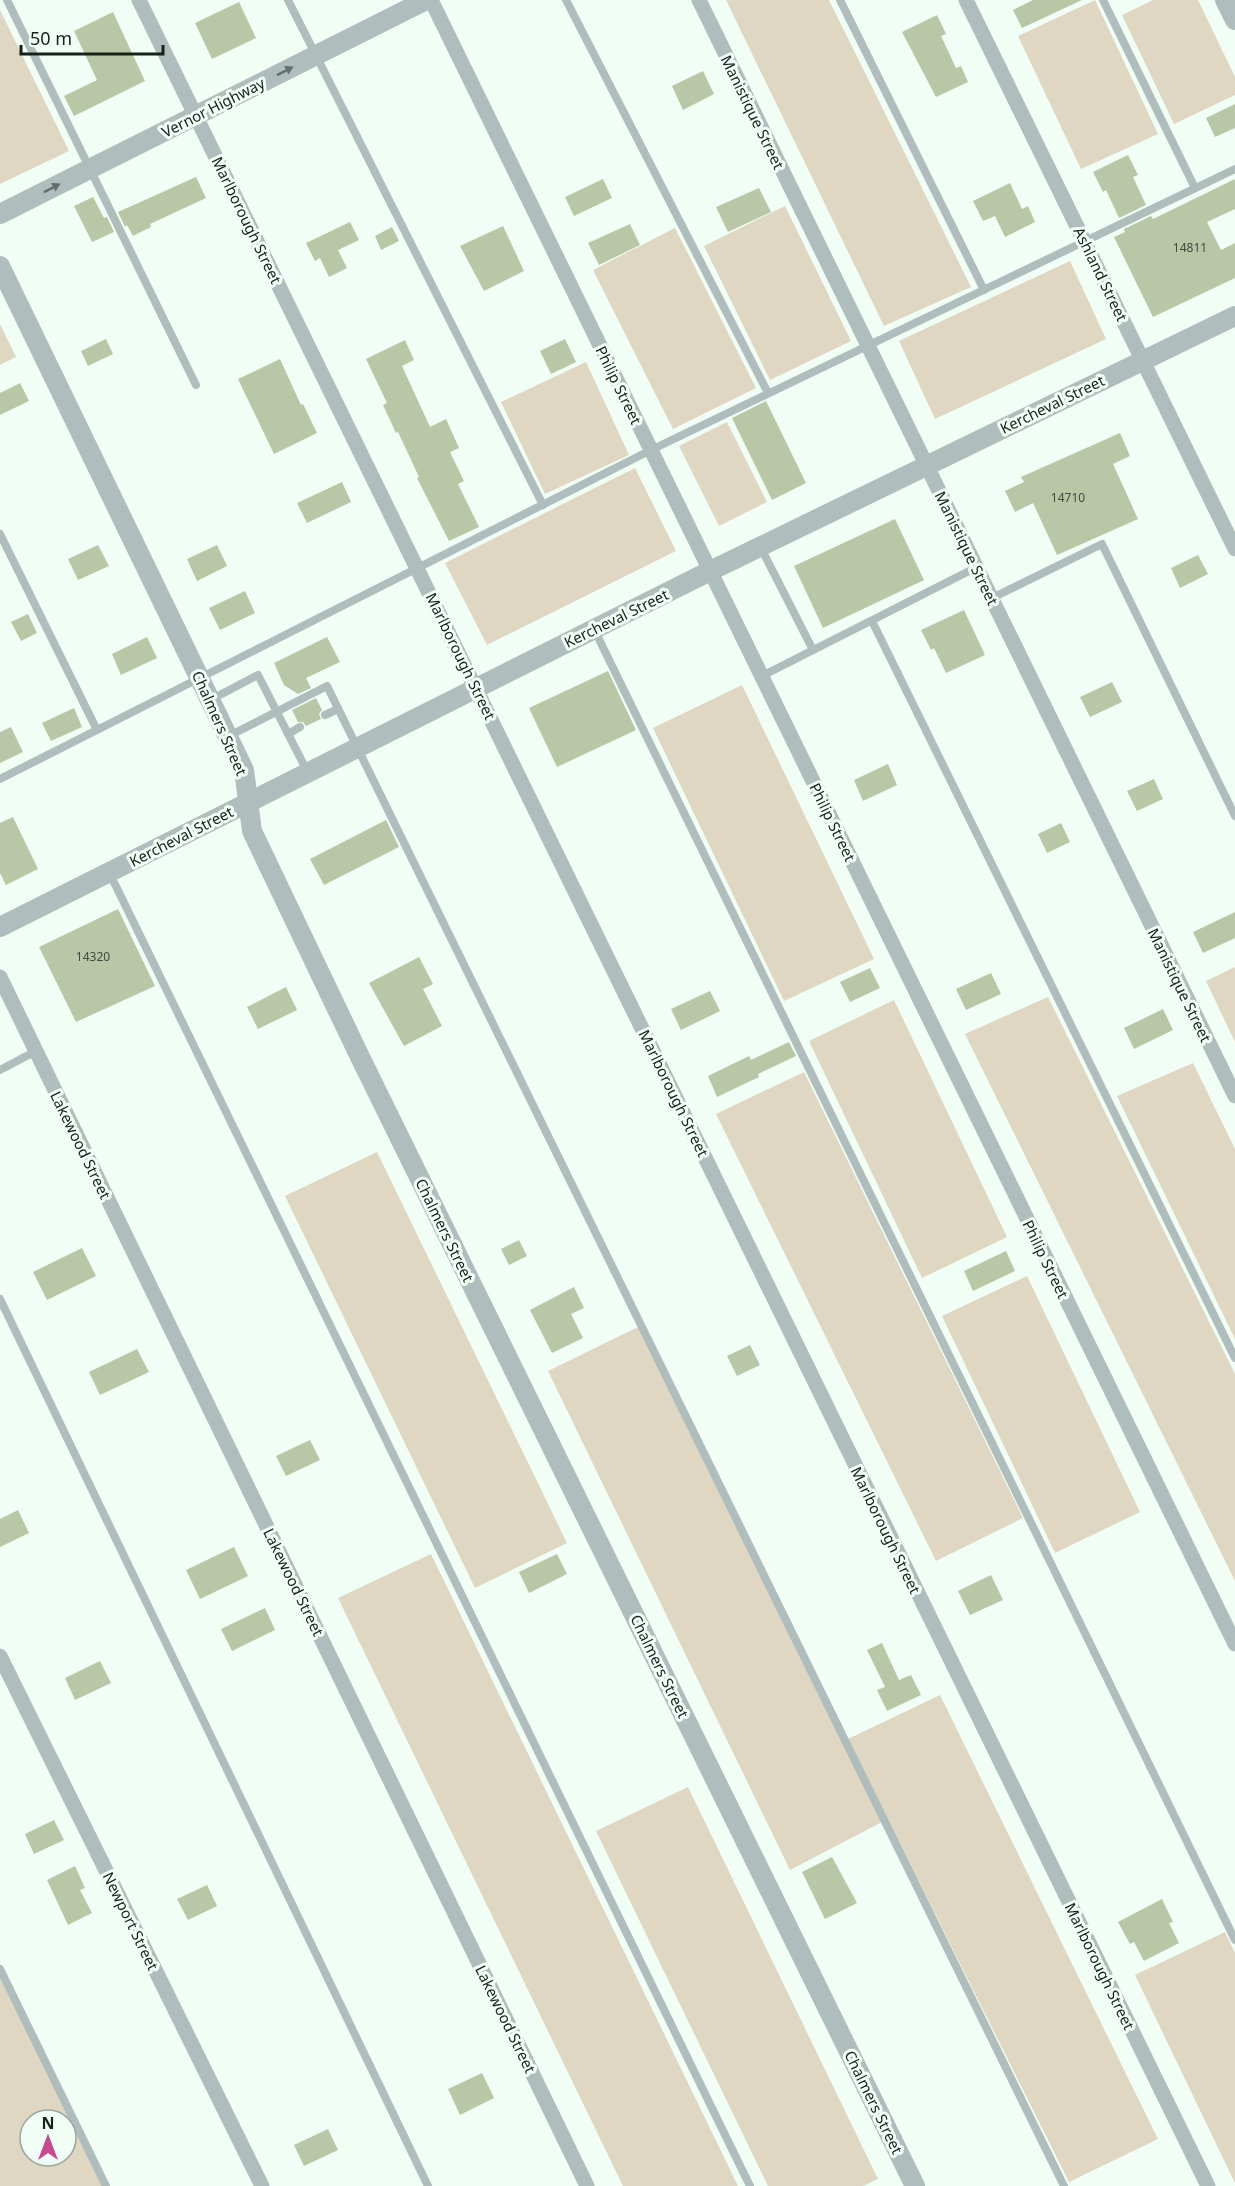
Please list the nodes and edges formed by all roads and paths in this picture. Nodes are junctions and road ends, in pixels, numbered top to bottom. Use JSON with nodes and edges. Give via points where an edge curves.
{"nodes":[{"id":1,"x":7,"y":0,"type":"edge"},
{"id":2,"x":139,"y":0,"type":"edge"},
{"id":3,"x":288,"y":0,"type":"edge"},
{"id":4,"x":426,"y":0,"type":"edge"},
{"id":5,"x":431,"y":0,"type":"edge"},
{"id":6,"x":567,"y":0,"type":"edge"},
{"id":7,"x":699,"y":0,"type":"edge"},
{"id":8,"x":840,"y":0,"type":"edge"},
{"id":9,"x":966,"y":0,"type":"edge"},
{"id":10,"x":1103,"y":0,"type":"edge"},
{"id":11,"x":1225,"y":0,"type":"edge"},
{"id":12,"x":1235,"y":20,"type":"edge"},
{"id":13,"x":316,"y":56,"type":"junction"},
{"id":14,"x":196,"y":116,"type":"junction"},
{"id":15,"x":89,"y":169,"type":"junction"},
{"id":16,"x":1235,"y":169,"type":"edge"},
{"id":17,"x":1195,"y":188,"type":"junction"},
{"id":18,"x":0,"y":214,"type":"edge"},
{"id":19,"x":1085,"y":242,"type":"junction"},
{"id":20,"x":0,"y":266,"type":"edge"},
{"id":21,"x":984,"y":290,"type":"junction"},
{"id":22,"x":1235,"y":316,"type":"edge"},
{"id":23,"x":868,"y":344,"type":"junction"},
{"id":24,"x":1143,"y":361,"type":"junction"},
{"id":25,"x":196,"y":385,"type":"dead end"},
{"id":26,"x":768,"y":393,"type":"junction"},
{"id":27,"x":651,"y":450,"type":"junction"},
{"id":28,"x":927,"y":465,"type":"junction"},
{"id":29,"x":543,"y":505,"type":"junction"},
{"id":30,"x":0,"y":534,"type":"edge"},
{"id":31,"x":760,"y":546,"type":"junction"},
{"id":32,"x":1235,"y":549,"type":"edge"},
{"id":33,"x":977,"y":567,"type":"junction"},
{"id":34,"x":418,"y":569,"type":"junction"},
{"id":35,"x":710,"y":571,"type":"junction"},
{"id":36,"x":992,"y":598,"type":"junction"},
{"id":37,"x":872,"y":621,"type":"junction"},
{"id":38,"x":594,"y":628,"type":"junction"},
{"id":39,"x":813,"y":650,"type":"junction"},
{"id":40,"x":762,"y":676,"type":"junction"},
{"id":41,"x":200,"y":679,"type":"junction"},
{"id":42,"x":476,"y":687,"type":"junction"},
{"id":43,"x":211,"y":700,"type":"junction"},
{"id":44,"x":338,"y":709,"type":"junction"},
{"id":45,"x":277,"y":711,"type":"junction"},
{"id":46,"x":325,"y":716,"type":"dead end"},
{"id":47,"x":300,"y":728,"type":"dead end"},
{"id":48,"x":97,"y":730,"type":"junction"},
{"id":49,"x":288,"y":734,"type":"junction"},
{"id":50,"x":228,"y":736,"type":"junction"},
{"id":51,"x":357,"y":747,"type":"junction"},
{"id":52,"x":308,"y":772,"type":"junction"},
{"id":53,"x":0,"y":779,"type":"edge"},
{"id":54,"x":249,"y":802,"type":"junction"},
{"id":55,"x":1235,"y":816,"type":"edge"},
{"id":56,"x":109,"y":872,"type":"junction"},
{"id":57,"x":0,"y":927,"type":"edge"},
{"id":58,"x":0,"y":977,"type":"edge"},
{"id":59,"x":36,"y":1051,"type":"junction"},
{"id":60,"x":0,"y":1070,"type":"edge"},
{"id":61,"x":1235,"y":1096,"type":"edge"},
{"id":62,"x":0,"y":1299,"type":"edge"},
{"id":63,"x":1235,"y":1358,"type":"edge"},
{"id":64,"x":1235,"y":1644,"type":"edge"},
{"id":65,"x":0,"y":1656,"type":"edge"},
{"id":66,"x":1235,"y":1940,"type":"edge"},
{"id":67,"x":0,"y":1970,"type":"edge"},
{"id":68,"x":105,"y":2186,"type":"edge"},
{"id":69,"x":262,"y":2186,"type":"edge"},
{"id":70,"x":428,"y":2186,"type":"edge"},
{"id":71,"x":587,"y":2186,"type":"edge"},
{"id":72,"x":750,"y":2186,"type":"edge"},
{"id":73,"x":915,"y":2186,"type":"edge"},
{"id":74,"x":1064,"y":2186,"type":"edge"},
{"id":75,"x":1208,"y":2186,"type":"edge"}],
"edges":[{"from":1,"to":15,"type":"lane"},
{"from":2,"to":14,"type":"street","name":"Marlborough Street"},
{"from":3,"to":13,"type":"lane"},
{"from":4,"to":13,"type":"street","name":"Vernor Highway"},
{"from":5,"to":27,"type":"street","name":"Philip Street"},
{"from":6,"to":26,"type":"lane"},
{"from":7,"to":23,"type":"street","name":"Manistique Street"},
{"from":8,"to":21,"type":"lane"},
{"from":9,"to":19,"type":"street","name":"Ashland Street"},
{"from":10,"to":17,"type":"lane"},
{"from":11,"to":12,"type":"street"},
{"from":14,"to":13,"type":"street","name":"Vernor Highway","one_way":true},
{"from":13,"to":29,"type":"lane"},
{"from":14,"to":15,"type":"street","name":"Vernor Highway"},
{"from":14,"to":34,"type":"street","name":"Marlborough Street"},
{"from":18,"to":15,"type":"street","name":"Vernor Highway","one_way":true},
{"from":15,"to":25,"type":"lane"},
{"from":16,"to":17,"type":"lane"},
{"from":17,"to":19,"type":"lane"},
{"from":19,"to":21,"type":"lane"},
{"from":19,"to":24,"type":"street","name":"Ashland Street"},
{"from":20,"to":41,"type":"street","name":"Chalmers Street"},
{"from":21,"to":23,"type":"lane"},
{"from":22,"to":24,"type":"street","name":"Kercheval Street"},
{"from":23,"to":26,"type":"lane"},
{"from":23,"to":28,"type":"street","name":"Manistique Street"},
{"from":24,"to":28,"type":"street","name":"Kercheval Street"},
{"from":24,"to":32,"type":"street","name":"Ashland Street"},
{"from":26,"to":27,"type":"lane"},
{"from":27,"to":29,"type":"lane"},
{"from":27,"to":35,"type":"street","name":"Philip Street"},
{"from":28,"to":31,"type":"street","name":"Kercheval Street"},
{"from":28,"to":33,"type":"street","name":"Manistique Street"},
{"from":29,"to":34,"type":"lane"},
{"from":30,"to":48,"type":"lane"},
{"from":31,"to":35,"type":"street","name":"Kercheval Street"},
{"from":31,"to":39,"type":"lane"},
{"from":33,"to":36,"type":"street","name":"Manistique Street"},
{"from":33,"to":37,"type":"lane"},
{"from":34,"to":41,"type":"lane"},
{"from":34,"to":42,"type":"street","name":"Marlborough Street"},
{"from":35,"to":38,"type":"street","name":"Kercheval Street"},
{"from":35,"to":40,"type":"street","name":"Philip Street"},
{"from":36,"to":55,"type":"lane","via":[[1102,544]]},
{"from":36,"to":61,"type":"street","name":"Manistique Street"},
{"from":37,"to":39,"type":"lane"},
{"from":37,"to":63,"type":"lane"},
{"from":38,"to":42,"type":"street","name":"Kercheval Street"},
{"from":38,"to":66,"type":"lane"},
{"from":39,"to":40,"type":"lane"},
{"from":40,"to":64,"type":"street","name":"Philip Street"},
{"from":41,"to":43,"type":"street","name":"Chalmers Street"},
{"from":41,"to":48,"type":"lane"},
{"from":42,"to":51,"type":"street","name":"Kercheval Street"},
{"from":42,"to":75,"type":"street","name":"Marlborough Street"},
{"from":43,"to":45,"type":"lane","via":[[258,675]]},
{"from":43,"to":50,"type":"street","name":"Chalmers Street"},
{"from":44,"to":45,"type":"lane","via":[[327,686]]},
{"from":44,"to":46,"type":"lane"},
{"from":44,"to":51,"type":"lane"},
{"from":45,"to":49,"type":"lane"},
{"from":45,"to":50,"type":"lane"},
{"from":47,"to":49,"type":"lane"},
{"from":48,"to":53,"type":"lane"},
{"from":49,"to":52,"type":"lane"},
{"from":50,"to":54,"type":"street","name":"Chalmers Street","via":[[244,770]]},
{"from":51,"to":52,"type":"street","name":"Kercheval Street"},
{"from":51,"to":74,"type":"lane"},
{"from":52,"to":54,"type":"street","name":"Kercheval Street"},
{"from":54,"to":56,"type":"street","name":"Kercheval Street"},
{"from":54,"to":73,"type":"street","name":"Chalmers Street","via":[[252,831],[270,871]]},
{"from":56,"to":57,"type":"street","name":"Kercheval Street"},
{"from":56,"to":72,"type":"lane"},
{"from":58,"to":59,"type":"street","name":"Lakewood Street"},
{"from":59,"to":60,"type":"lane"},
{"from":59,"to":71,"type":"street","name":"Lakewood Street"},
{"from":62,"to":70,"type":"lane"},
{"from":65,"to":69,"type":"street","name":"Newport Street"},
{"from":67,"to":68,"type":"lane"}]}
